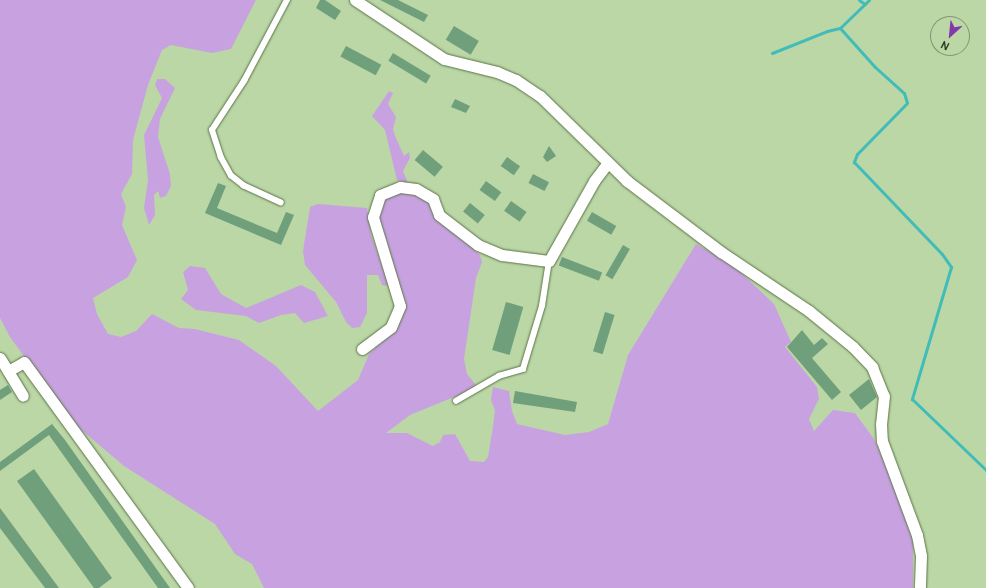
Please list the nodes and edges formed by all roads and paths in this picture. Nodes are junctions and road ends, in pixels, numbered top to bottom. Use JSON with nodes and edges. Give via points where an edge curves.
{"nodes":[{"id":1,"x":287,"y":0,"type":"edge"},
{"id":2,"x":355,"y":0,"type":"edge"},
{"id":3,"x":608,"y":164,"type":"junction"},
{"id":4,"x":282,"y":203,"type":"dead end"},
{"id":5,"x":549,"y":260,"type":"junction"},
{"id":6,"x":362,"y":348,"type":"dead end"},
{"id":7,"x":0,"y":358,"type":"edge"},
{"id":8,"x":8,"y":372,"type":"junction"},
{"id":9,"x":23,"y":396,"type":"dead end"},
{"id":10,"x":456,"y":401,"type":"dead end"},
{"id":11,"x":188,"y":588,"type":"edge"},
{"id":12,"x":920,"y":588,"type":"edge"}],
"edges":[{"from":1,"to":4,"type":"lane","via":[[244,81],[212,130],[221,158],[231,176],[244,186]]},
{"from":2,"to":3,"type":"street","via":[[444,59],[516,80],[540,96],[568,121]]},
{"from":3,"to":5,"type":"street","via":[[594,181]]},
{"from":3,"to":12,"type":"street","via":[[721,252],[809,311],[853,347],[872,367],[884,396],[882,441],[917,535],[921,556]]},
{"from":5,"to":6,"type":"street","via":[[502,255],[478,245],[439,215],[428,194],[411,188],[390,190],[377,201],[373,217],[400,306],[391,327]]},
{"from":5,"to":10,"type":"lane","via":[[542,306],[523,369],[498,376]]},
{"from":7,"to":8,"type":"street"},
{"from":8,"to":9,"type":"street"},
{"from":8,"to":11,"type":"street","via":[[24,362]]}]}
